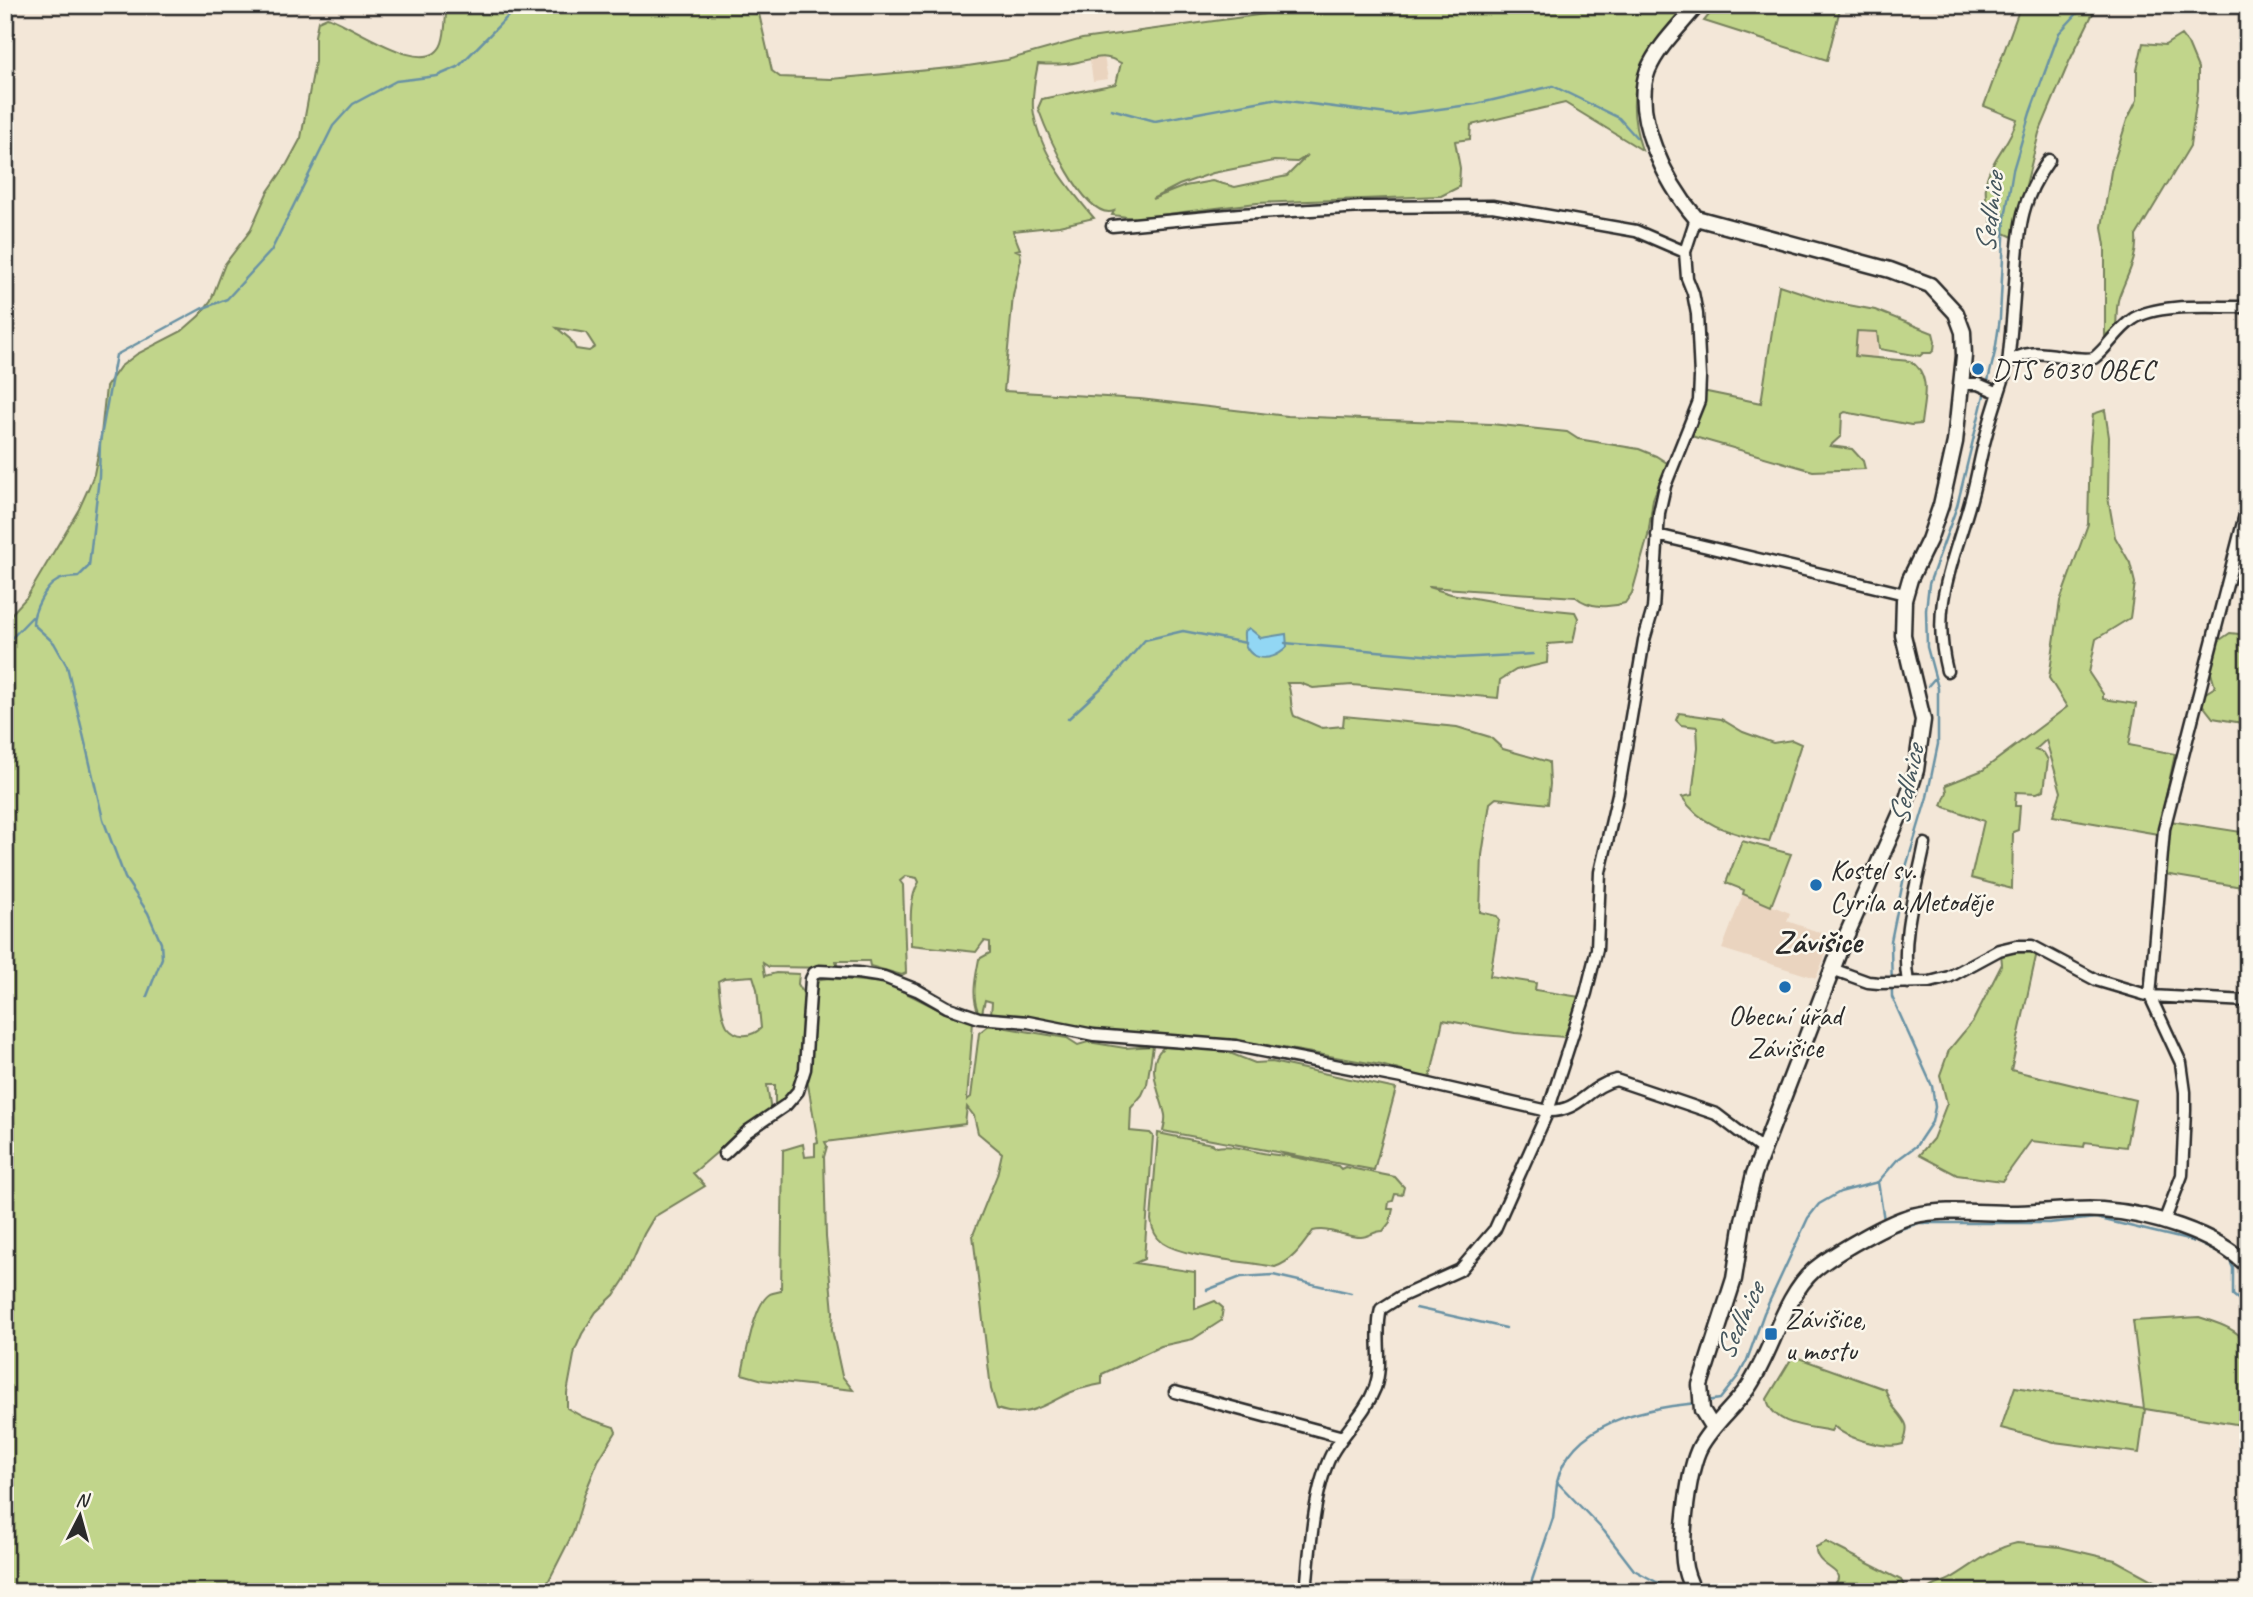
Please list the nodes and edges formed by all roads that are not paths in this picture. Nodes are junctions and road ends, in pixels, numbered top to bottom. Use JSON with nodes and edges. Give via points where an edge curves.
{"nodes":[{"id":1,"x":1697,"y":5,"type":"edge"},
{"id":2,"x":2049,"y":160,"type":"dead end"},
{"id":3,"x":1696,"y":218,"type":"junction"},
{"id":4,"x":1112,"y":226,"type":"dead end"},
{"id":5,"x":1685,"y":252,"type":"junction"},
{"id":6,"x":2248,"y":307,"type":"edge"},
{"id":7,"x":2008,"y":365,"type":"junction"},
{"id":8,"x":1971,"y":384,"type":"junction"},
{"id":9,"x":1996,"y":391,"type":"junction"},
{"id":10,"x":2248,"y":503,"type":"edge"},
{"id":11,"x":1657,"y":535,"type":"junction"},
{"id":12,"x":1905,"y":594,"type":"junction"},
{"id":13,"x":1947,"y":670,"type":"dead end"},
{"id":14,"x":1925,"y":844,"type":"dead end"},
{"id":15,"x":1832,"y":969,"type":"junction"},
{"id":16,"x":1904,"y":983,"type":"junction"},
{"id":17,"x":2150,"y":996,"type":"junction"},
{"id":18,"x":2248,"y":1001,"type":"edge"},
{"id":19,"x":1548,"y":1111,"type":"junction"},
{"id":20,"x":1763,"y":1150,"type":"junction"},
{"id":21,"x":724,"y":1154,"type":"dead end"},
{"id":22,"x":2164,"y":1222,"type":"junction"},
{"id":23,"x":2248,"y":1266,"type":"edge"},
{"id":24,"x":1175,"y":1392,"type":"dead end"},
{"id":25,"x":1713,"y":1428,"type":"junction"},
{"id":26,"x":1343,"y":1437,"type":"junction"},
{"id":27,"x":1306,"y":1592,"type":"edge"},
{"id":28,"x":1693,"y":1592,"type":"edge"}],
"edges":[{"from":1,"to":3,"type":"street","via":[[1652,62],[1642,105],[1661,161]]},
{"from":2,"to":7,"type":"street","via":[[2031,191],[2017,237]]},
{"from":3,"to":5,"type":"street"},
{"from":3,"to":8,"type":"street","via":[[1930,285],[1951,305],[1961,323]]},
{"from":4,"to":5,"type":"street","via":[[1364,207],[1492,206],[1636,231]]},
{"from":5,"to":11,"type":"street","via":[[1697,314],[1700,391],[1665,486]]},
{"from":6,"to":7,"type":"street","via":[[2149,312],[2122,328],[2094,358],[2032,354]]},
{"from":7,"to":9,"type":"street"},
{"from":8,"to":9,"type":"street"},
{"from":8,"to":12,"type":"street","via":[[1938,516]]},
{"from":9,"to":13,"type":"street","via":[[1940,608],[1940,645]]},
{"from":10,"to":17,"type":"street","via":[[2164,829]]},
{"from":11,"to":12,"type":"street"},
{"from":11,"to":19,"type":"street","via":[[1653,609],[1600,872],[1597,949]]},
{"from":12,"to":15,"type":"street","via":[[1903,635],[1923,720],[1916,770]]},
{"from":14,"to":16,"type":"street","via":[[1907,930]]},
{"from":15,"to":16,"type":"street","via":[[1867,982]]},
{"from":15,"to":20,"type":"street"},
{"from":16,"to":17,"type":"street","via":[[1930,982],[1999,950],[2032,946],[2096,980]]},
{"from":17,"to":18,"type":"street"},
{"from":17,"to":22,"type":"street","via":[[2180,1063],[2185,1092],[2182,1175]]},
{"from":19,"to":20,"type":"street","via":[[1570,1109],[1592,1090],[1616,1080],[1716,1114]]},
{"from":19,"to":21,"type":"street","via":[[1236,1046],[1094,1035],[1028,1021],[979,1017],[884,977],[819,971],[811,979],[798,1091]]},
{"from":19,"to":26,"type":"street","via":[[1495,1229],[1460,1270],[1381,1309],[1379,1373],[1364,1409]]},
{"from":20,"to":25,"type":"street","via":[[1747,1204],[1734,1279],[1699,1394],[1704,1416]]},
{"from":22,"to":23,"type":"street","via":[[2222,1246]]},
{"from":22,"to":25,"type":"street","via":[[2102,1210],[1962,1211],[1923,1214],[1887,1226],[1809,1275],[1752,1381]]},
{"from":24,"to":26,"type":"street"},
{"from":25,"to":28,"type":"street","via":[[1695,1460],[1686,1513],[1684,1565]]},
{"from":26,"to":27,"type":"street","via":[[1330,1459],[1316,1505]]}]}
